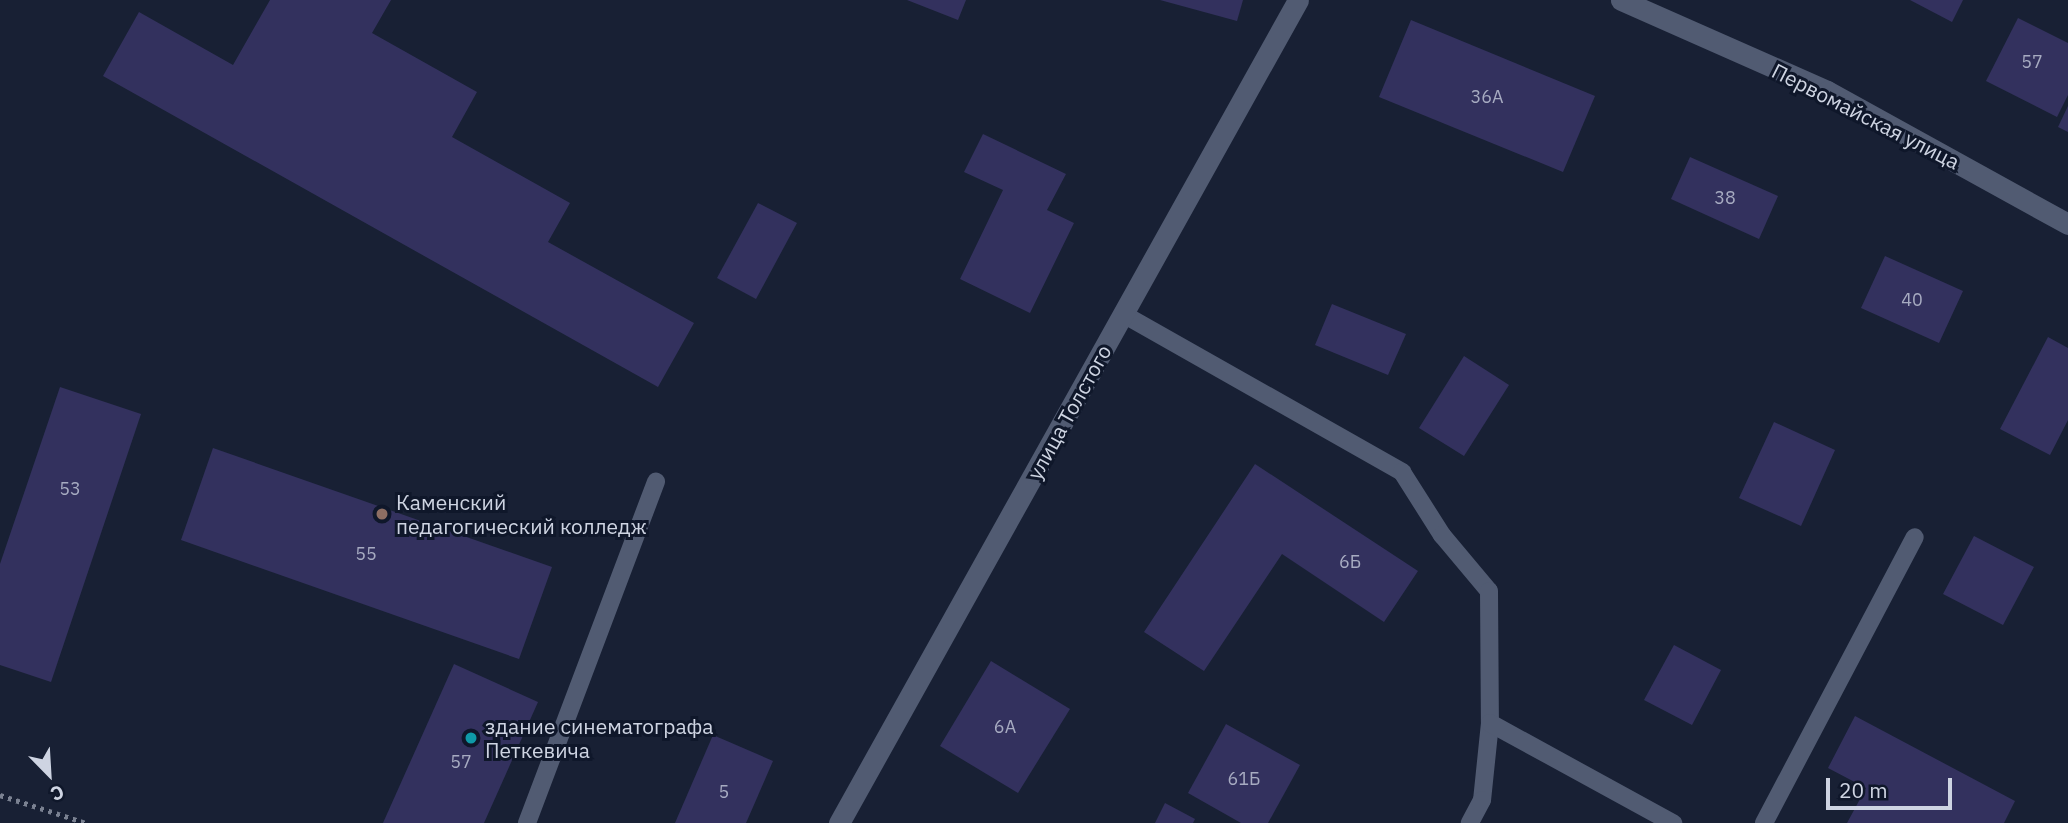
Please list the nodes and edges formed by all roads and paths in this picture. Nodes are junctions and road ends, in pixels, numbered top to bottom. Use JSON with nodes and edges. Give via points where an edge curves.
{"nodes":[{"id":1,"x":1298,"y":0,"type":"edge"},
{"id":2,"x":1621,"y":0,"type":"edge"},
{"id":3,"x":2068,"y":224,"type":"edge"},
{"id":4,"x":1123,"y":314,"type":"junction"},
{"id":5,"x":656,"y":482,"type":"dead end"},
{"id":6,"x":1915,"y":537,"type":"dead end"},
{"id":7,"x":1490,"y":723,"type":"junction"},
{"id":8,"x":0,"y":795,"type":"edge"},
{"id":9,"x":86,"y":823,"type":"edge"},
{"id":10,"x":527,"y":823,"type":"edge"},
{"id":11,"x":839,"y":823,"type":"edge"},
{"id":12,"x":1470,"y":823,"type":"edge"},
{"id":13,"x":1673,"y":823,"type":"edge"},
{"id":14,"x":1764,"y":823,"type":"edge"}],
"edges":[{"from":1,"to":4,"type":"street","name":"улица Толстого"},
{"from":2,"to":3,"type":"street","name":"Первомайская улица","via":[[1827,91]]},
{"from":4,"to":7,"type":"lane","via":[[1402,472],[1442,535],[1489,591]]},
{"from":4,"to":11,"type":"street","name":"улица Толстого"},
{"from":5,"to":10,"type":"lane"},
{"from":6,"to":14,"type":"lane"},
{"from":7,"to":12,"type":"lane","via":[[1482,800]]},
{"from":7,"to":13,"type":"lane"},
{"from":8,"to":9,"type":"path"}]}
